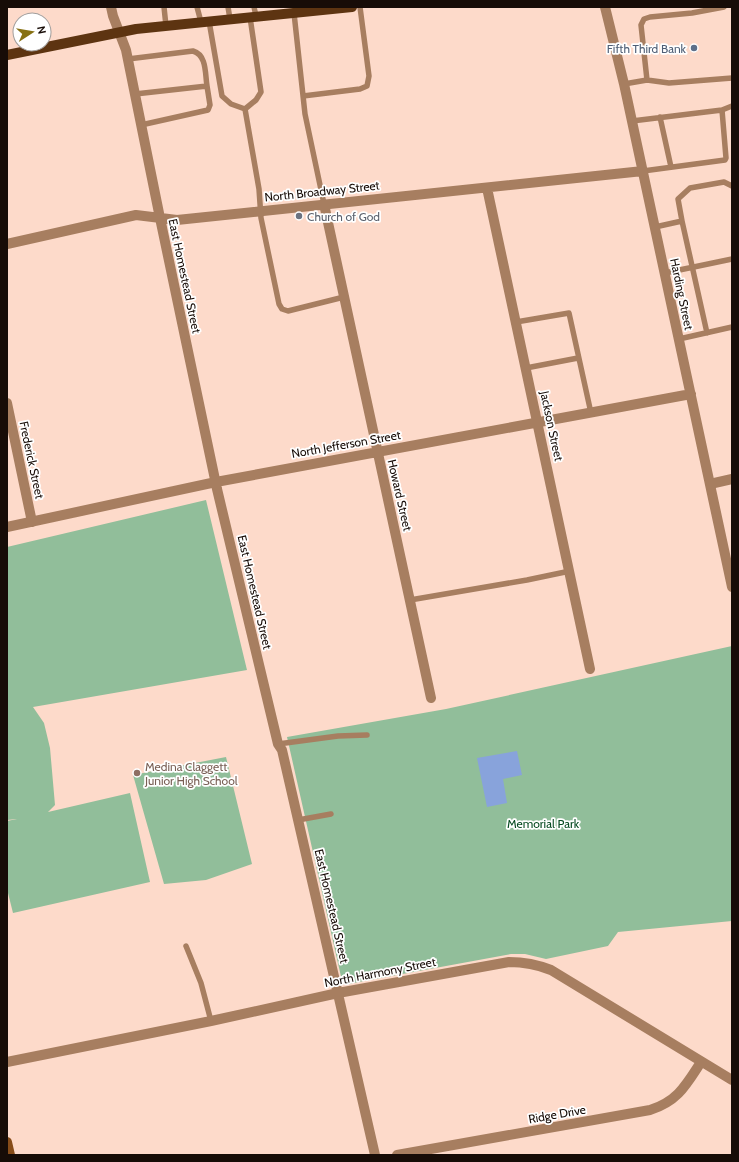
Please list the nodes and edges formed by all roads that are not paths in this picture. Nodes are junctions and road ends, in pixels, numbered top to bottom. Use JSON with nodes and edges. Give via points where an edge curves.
{"nodes":[{"id":1,"x":111,"y":7,"type":"edge"},
{"id":2,"x":164,"y":7,"type":"edge"},
{"id":3,"x":197,"y":7,"type":"edge"},
{"id":4,"x":228,"y":7,"type":"edge"},
{"id":5,"x":352,"y":7,"type":"edge"},
{"id":6,"x":360,"y":7,"type":"edge"},
{"id":7,"x":605,"y":7,"type":"edge"},
{"id":8,"x":724,"y":7,"type":"edge"},
{"id":9,"x":331,"y":8,"type":"edge"},
{"id":10,"x":277,"y":11,"type":"edge"},
{"id":11,"x":253,"y":13,"type":"edge"},
{"id":12,"x":294,"y":13,"type":"junction"},
{"id":13,"x":230,"y":19,"type":"junction"},
{"id":14,"x":205,"y":22,"type":"junction"},
{"id":15,"x":166,"y":26,"type":"junction"},
{"id":16,"x":120,"y":32,"type":"junction"},
{"id":17,"x":7,"y":56,"type":"edge"},
{"id":18,"x":128,"y":59,"type":"junction"},
{"id":19,"x":732,"y":78,"type":"edge"},
{"id":20,"x":646,"y":80,"type":"junction"},
{"id":21,"x":624,"y":84,"type":"junction"},
{"id":22,"x":206,"y":86,"type":"junction"},
{"id":23,"x":135,"y":94,"type":"junction"},
{"id":24,"x":303,"y":96,"type":"junction"},
{"id":25,"x":732,"y":106,"type":"edge"},
{"id":26,"x":245,"y":109,"type":"junction"},
{"id":27,"x":722,"y":110,"type":"junction"},
{"id":28,"x":660,"y":117,"type":"junction"},
{"id":29,"x":632,"y":121,"type":"junction"},
{"id":30,"x":142,"y":125,"type":"junction"},
{"id":31,"x":671,"y":167,"type":"junction"},
{"id":32,"x":642,"y":171,"type":"junction"},
{"id":33,"x":732,"y":186,"type":"edge"},
{"id":34,"x":487,"y":188,"type":"junction"},
{"id":35,"x":324,"y":204,"type":"junction"},
{"id":36,"x":260,"y":211,"type":"junction"},
{"id":37,"x":160,"y":218,"type":"junction"},
{"id":38,"x":682,"y":220,"type":"junction"},
{"id":39,"x":655,"y":227,"type":"junction"},
{"id":40,"x":7,"y":244,"type":"edge"},
{"id":41,"x":732,"y":260,"type":"edge"},
{"id":42,"x":693,"y":268,"type":"junction"},
{"id":43,"x":665,"y":274,"type":"junction"},
{"id":44,"x":344,"y":298,"type":"junction"},
{"id":45,"x":516,"y":322,"type":"junction"},
{"id":46,"x":732,"y":327,"type":"edge"},
{"id":47,"x":707,"y":333,"type":"junction"},
{"id":48,"x":679,"y":339,"type":"junction"},
{"id":49,"x":578,"y":358,"type":"junction"},
{"id":50,"x":526,"y":368,"type":"junction"},
{"id":51,"x":691,"y":394,"type":"junction"},
{"id":52,"x":7,"y":403,"type":"edge"},
{"id":53,"x":591,"y":413,"type":"junction"},
{"id":54,"x":538,"y":423,"type":"junction"},
{"id":55,"x":377,"y":451,"type":"junction"},
{"id":56,"x":732,"y":479,"type":"edge"},
{"id":57,"x":216,"y":482,"type":"junction"},
{"id":58,"x":710,"y":484,"type":"junction"},
{"id":59,"x":32,"y":522,"type":"junction"},
{"id":60,"x":7,"y":527,"type":"edge"},
{"id":61,"x":570,"y":571,"type":"junction"},
{"id":62,"x":732,"y":587,"type":"edge"},
{"id":63,"x":410,"y":600,"type":"junction"},
{"id":64,"x":590,"y":669,"type":"dead end"},
{"id":65,"x":431,"y":698,"type":"dead end"},
{"id":66,"x":367,"y":735,"type":"dead end"},
{"id":67,"x":278,"y":744,"type":"junction"},
{"id":68,"x":331,"y":814,"type":"dead end"},
{"id":69,"x":298,"y":820,"type":"junction"},
{"id":70,"x":186,"y":946,"type":"dead end"},
{"id":71,"x":338,"y":993,"type":"junction"},
{"id":72,"x":211,"y":1021,"type":"junction"},
{"id":73,"x":7,"y":1062,"type":"edge"},
{"id":74,"x":701,"y":1062,"type":"junction"},
{"id":75,"x":732,"y":1080,"type":"edge"},
{"id":76,"x":7,"y":1142,"type":"edge"},
{"id":77,"x":10,"y":1155,"type":"edge"},
{"id":78,"x":375,"y":1155,"type":"edge"},
{"id":79,"x":397,"y":1155,"type":"edge"}],
"edges":[{"from":1,"to":16,"type":"street","name":"East Homestead Street"},
{"from":2,"to":15,"type":"lane"},
{"from":3,"to":14,"type":"lane"},
{"from":4,"to":13,"type":"lane"},
{"from":5,"to":9,"type":"main road"},
{"from":6,"to":24,"type":"lane","via":[[369,76],[367,86]]},
{"from":7,"to":21,"type":"street","name":"Harding Street"},
{"from":8,"to":20,"type":"lane","via":[[644,19],[641,25]]},
{"from":9,"to":12,"type":"main road"},
{"from":10,"to":11,"type":"main road"},
{"from":10,"to":12,"type":"main road"},
{"from":11,"to":13,"type":"main road"},
{"from":11,"to":26,"type":"lane","via":[[260,92],[256,100]]},
{"from":12,"to":24,"type":"lane"},
{"from":13,"to":14,"type":"main road"},
{"from":14,"to":15,"type":"main road"},
{"from":14,"to":26,"type":"lane","via":[[222,96],[230,104]]},
{"from":15,"to":16,"type":"main road"},
{"from":16,"to":17,"type":"main road"},
{"from":16,"to":18,"type":"street","name":"East Homestead Street"},
{"from":18,"to":22,"type":"lane","via":[[197,52],[202,56]]},
{"from":18,"to":23,"type":"street","name":"East Homestead Street"},
{"from":19,"to":20,"type":"lane","via":[[669,83]]},
{"from":20,"to":21,"type":"lane"},
{"from":21,"to":29,"type":"street","name":"Harding Street"},
{"from":22,"to":23,"type":"lane"},
{"from":22,"to":30,"type":"lane","via":[[210,105],[208,110]]},
{"from":23,"to":30,"type":"street","name":"East Homestead Street"},
{"from":24,"to":35,"type":"lane","via":[[304,114]]},
{"from":25,"to":27,"type":"lane"},
{"from":26,"to":36,"type":"lane","via":[[259,189]]},
{"from":27,"to":28,"type":"lane"},
{"from":27,"to":31,"type":"lane","via":[[725,160]]},
{"from":28,"to":29,"type":"lane"},
{"from":28,"to":31,"type":"lane"},
{"from":29,"to":32,"type":"street","name":"Harding Street"},
{"from":30,"to":37,"type":"street","name":"East Homestead Street"},
{"from":31,"to":32,"type":"lane"},
{"from":32,"to":34,"type":"street","name":"North Broadway Street"},
{"from":32,"to":39,"type":"street","name":"Harding Street"},
{"from":33,"to":38,"type":"lane","via":[[724,182],[690,188],[678,199]]},
{"from":34,"to":35,"type":"street","name":"North Broadway Street"},
{"from":34,"to":45,"type":"street","name":"Jackson Street"},
{"from":35,"to":36,"type":"street","name":"North Broadway Street"},
{"from":35,"to":44,"type":"street","name":"Howard Street"},
{"from":36,"to":37,"type":"street","name":"North Broadway Street","via":[[177,220]]},
{"from":36,"to":44,"type":"lane","via":[[282,309],[290,310]]},
{"from":37,"to":40,"type":"street","name":"North Broadway Street","via":[[136,215]]},
{"from":37,"to":57,"type":"street","name":"East Homestead Street"},
{"from":38,"to":39,"type":"lane"},
{"from":38,"to":42,"type":"lane"},
{"from":39,"to":43,"type":"street","name":"Harding Street"},
{"from":41,"to":42,"type":"lane"},
{"from":42,"to":43,"type":"lane"},
{"from":42,"to":47,"type":"lane"},
{"from":43,"to":48,"type":"street","name":"Harding Street"},
{"from":44,"to":55,"type":"street","name":"Howard Street"},
{"from":45,"to":49,"type":"lane","via":[[568,313]]},
{"from":45,"to":50,"type":"street","name":"Jackson Street"},
{"from":46,"to":47,"type":"lane"},
{"from":47,"to":48,"type":"lane"},
{"from":48,"to":51,"type":"street","name":"Harding Street"},
{"from":49,"to":50,"type":"lane"},
{"from":49,"to":53,"type":"lane"},
{"from":50,"to":54,"type":"street","name":"Jackson Street"},
{"from":51,"to":53,"type":"street","name":"North Jefferson Street"},
{"from":51,"to":58,"type":"street","name":"Harding Street"},
{"from":52,"to":59,"type":"street","name":"Frederick Street"},
{"from":53,"to":54,"type":"street","name":"North Jefferson Street"},
{"from":54,"to":55,"type":"street","name":"North Jefferson Street"},
{"from":54,"to":61,"type":"street","name":"Jackson Street"},
{"from":55,"to":57,"type":"street","name":"North Jefferson Street"},
{"from":55,"to":63,"type":"street","name":"Howard Street"},
{"from":56,"to":58,"type":"street"},
{"from":57,"to":59,"type":"street","name":"North Jefferson Street"},
{"from":57,"to":67,"type":"street","name":"East Homestead Street"},
{"from":58,"to":62,"type":"street","name":"Harding Street"},
{"from":59,"to":60,"type":"street","name":"North Jefferson Street"},
{"from":61,"to":63,"type":"lane"},
{"from":61,"to":64,"type":"street","name":"Jackson Street"},
{"from":63,"to":65,"type":"street","name":"Howard Street"},
{"from":66,"to":67,"type":"lane"},
{"from":67,"to":69,"type":"street","name":"East Homestead Street","via":[[282,750]]},
{"from":68,"to":69,"type":"lane"},
{"from":69,"to":71,"type":"street","name":"East Homestead Street"},
{"from":70,"to":72,"type":"lane","via":[[201,983]]},
{"from":71,"to":72,"type":"street","name":"North Harmony Street"},
{"from":71,"to":74,"type":"street","name":"North Harmony Street","via":[[508,962],[536,964],[551,970]]},
{"from":71,"to":78,"type":"street","name":"East Homestead Street"},
{"from":72,"to":73,"type":"street","name":"North Harmony Street"},
{"from":74,"to":75,"type":"street","name":"North Harmony Street"},
{"from":74,"to":79,"type":"street","name":"Ridge Drive","via":[[682,1090],[661,1107]]},
{"from":76,"to":77,"type":"street"}]}
